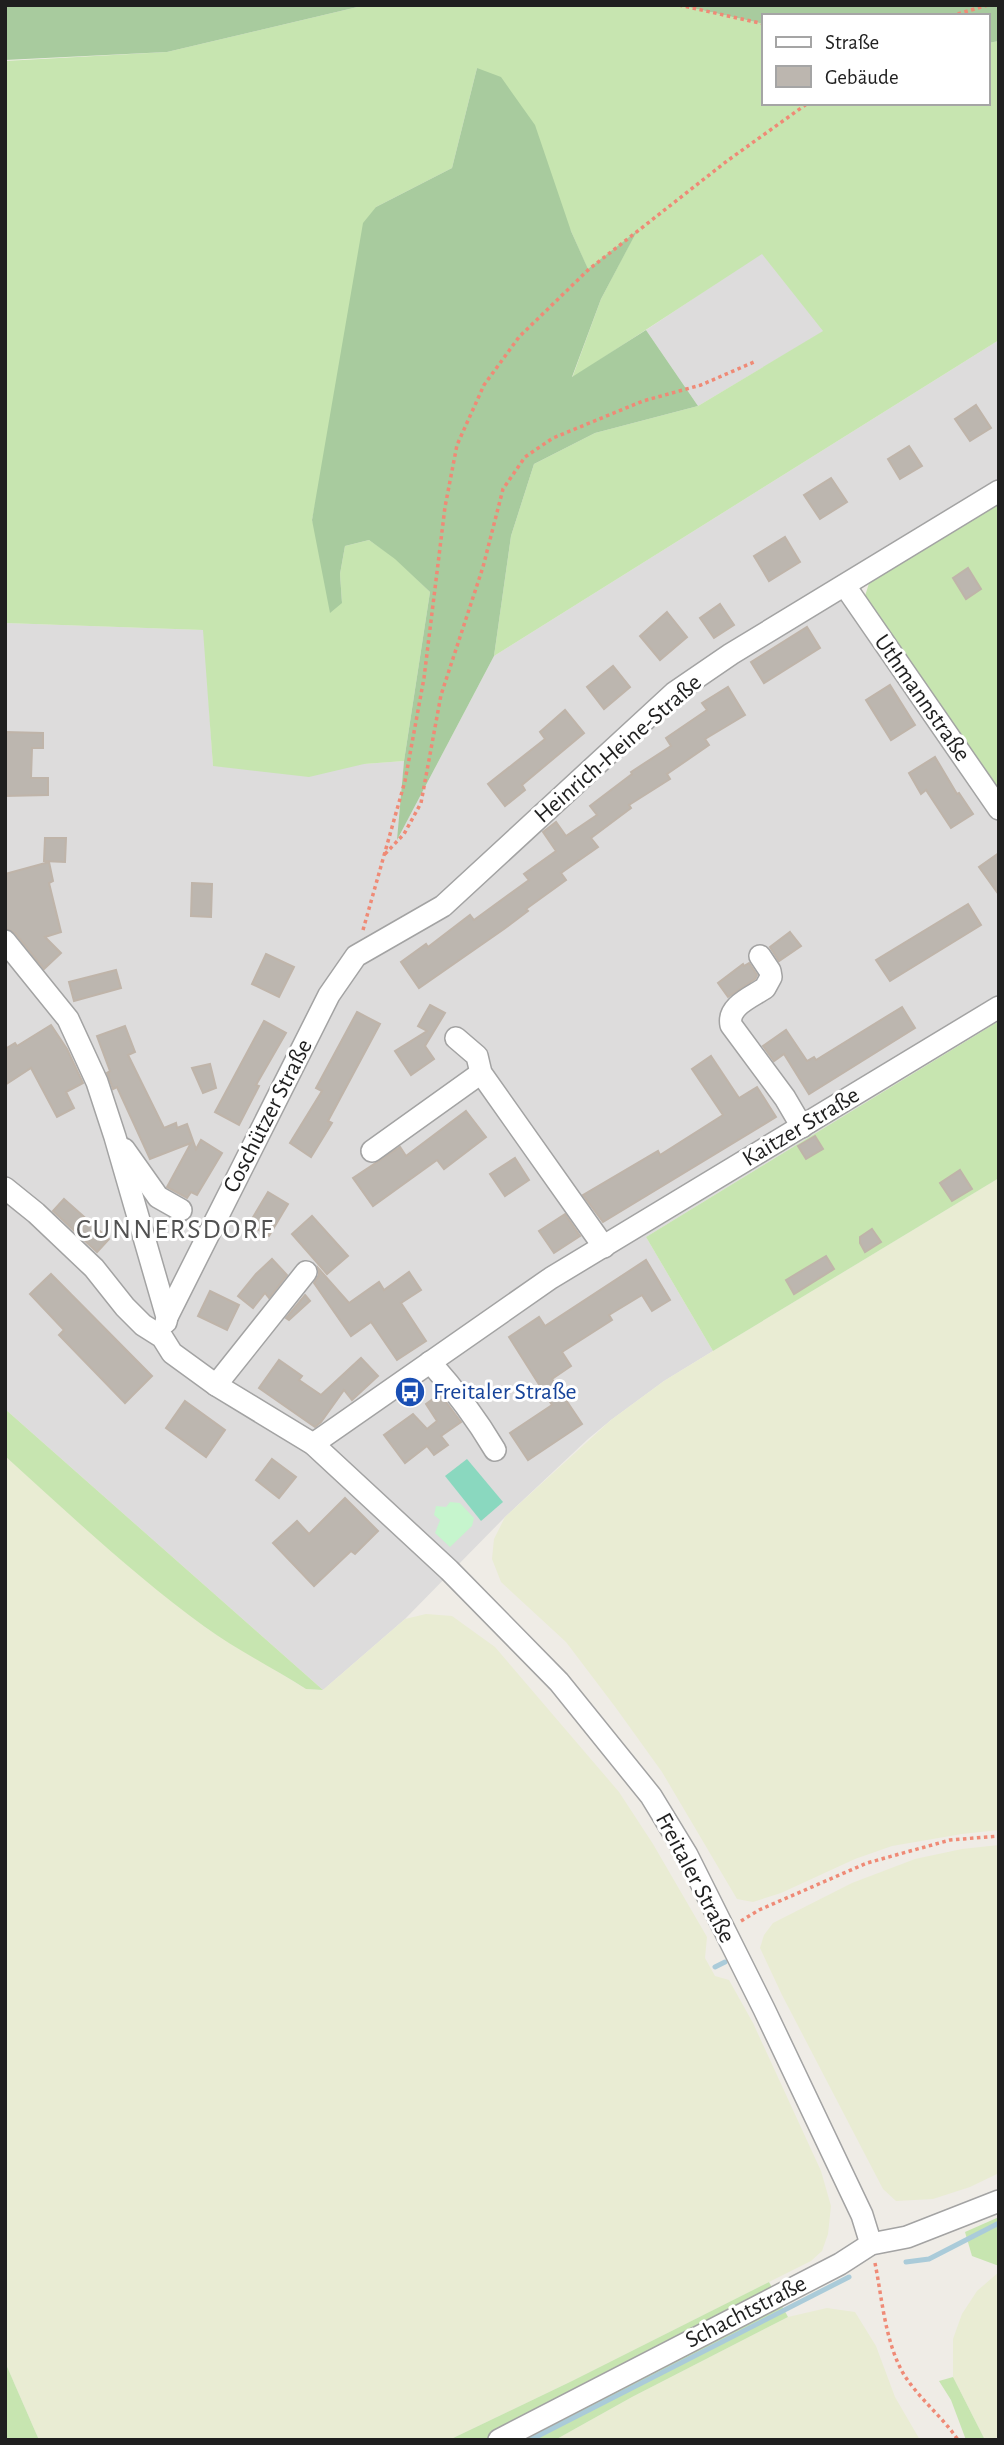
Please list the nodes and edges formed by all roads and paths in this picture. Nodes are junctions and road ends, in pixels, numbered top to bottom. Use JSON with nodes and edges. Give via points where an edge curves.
{"nodes":[{"id":1,"x":679,"y":5,"type":"edge"},
{"id":2,"x":988,"y":5,"type":"edge"},
{"id":3,"x":958,"y":14,"type":"edge"},
{"id":4,"x":762,"y":24,"type":"edge"},
{"id":5,"x":805,"y":105,"type":"edge"},
{"id":6,"x":754,"y":362,"type":"dead end"},
{"id":7,"x":999,"y":491,"type":"edge"},
{"id":8,"x":845,"y":586,"type":"junction"},
{"id":9,"x":999,"y":809,"type":"edge"},
{"id":10,"x":384,"y":856,"type":"junction"},
{"id":11,"x":5,"y":942,"type":"edge"},
{"id":12,"x":356,"y":956,"type":"junction"},
{"id":13,"x":760,"y":956,"type":"dead end"},
{"id":14,"x":999,"y":1007,"type":"edge"},
{"id":15,"x":456,"y":1038,"type":"dead end"},
{"id":16,"x":481,"y":1073,"type":"junction"},
{"id":17,"x":802,"y":1127,"type":"junction"},
{"id":18,"x":116,"y":1137,"type":"junction"},
{"id":19,"x":372,"y":1151,"type":"dead end"},
{"id":20,"x":7,"y":1193,"type":"edge"},
{"id":21,"x":181,"y":1210,"type":"dead end"},
{"id":22,"x":604,"y":1247,"type":"junction"},
{"id":23,"x":306,"y":1272,"type":"dead end"},
{"id":24,"x":164,"y":1327,"type":"junction"},
{"id":25,"x":430,"y":1362,"type":"junction"},
{"id":26,"x":216,"y":1385,"type":"junction"},
{"id":27,"x":313,"y":1444,"type":"junction"},
{"id":28,"x":495,"y":1450,"type":"dead end"},
{"id":29,"x":999,"y":1836,"type":"edge"},
{"id":30,"x":725,"y":1931,"type":"junction"},
{"id":31,"x":999,"y":2201,"type":"edge"},
{"id":32,"x":871,"y":2244,"type":"junction"},
{"id":33,"x":499,"y":2440,"type":"edge"},
{"id":34,"x":958,"y":2440,"type":"edge"}],
"edges":[{"from":1,"to":4,"type":"path"},
{"from":2,"to":3,"type":"path"},
{"from":5,"to":10,"type":"path","via":[[726,160],[588,270],[519,337],[484,385],[457,445],[424,678],[405,781]]},
{"from":6,"to":10,"type":"path","via":[[553,438],[525,457],[503,489],[441,695],[421,803],[404,834]]},
{"from":7,"to":8,"type":"street","name":"Heinrich-Heine-Straße"},
{"from":8,"to":9,"type":"street","name":"Uthmannstraße"},
{"from":8,"to":12,"type":"street","name":"Heinrich-Heine-Straße","via":[[731,653],[674,693],[443,906]]},
{"from":10,"to":12,"type":"path"},
{"from":11,"to":18,"type":"street","name":"Freitaler Straße","via":[[68,1019]]},
{"from":12,"to":24,"type":"street","name":"Coschützer Straße","via":[[329,995]]},
{"from":13,"to":17,"type":"street","via":[[770,971],[768,983],[734,1009],[729,1020]]},
{"from":14,"to":17,"type":"street","name":"Kaitzer Straße"},
{"from":15,"to":16,"type":"street","via":[[477,1056]]},
{"from":16,"to":19,"type":"street"},
{"from":16,"to":22,"type":"street"},
{"from":17,"to":22,"type":"street","name":"Kaitzer Straße"},
{"from":18,"to":21,"type":"street","via":[[158,1197]]},
{"from":18,"to":24,"type":"street","name":"Freitaler Straße"},
{"from":20,"to":24,"type":"street","via":[[36,1213],[94,1268],[143,1325]]},
{"from":22,"to":25,"type":"street","name":"Kaitzer Straße"},
{"from":23,"to":26,"type":"street"},
{"from":24,"to":26,"type":"street","name":"Freitaler Straße","via":[[172,1353]]},
{"from":25,"to":27,"type":"street","name":"Kaitzer Straße"},
{"from":25,"to":28,"type":"street"},
{"from":26,"to":27,"type":"street","name":"Freitaler Straße"},
{"from":27,"to":30,"type":"street","name":"Freitaler Straße","via":[[449,1570],[559,1682],[650,1796]]},
{"from":29,"to":30,"type":"path","via":[[950,1840],[867,1863],[759,1910]]},
{"from":30,"to":32,"type":"street","name":"Freitaler Straße","via":[[862,2215]]},
{"from":31,"to":32,"type":"street","name":"Schachtstraße","via":[[906,2237]]},
{"from":32,"to":33,"type":"street","name":"Schachtstraße"},
{"from":32,"to":34,"type":"path","via":[[891,2341],[903,2372]]}]}
